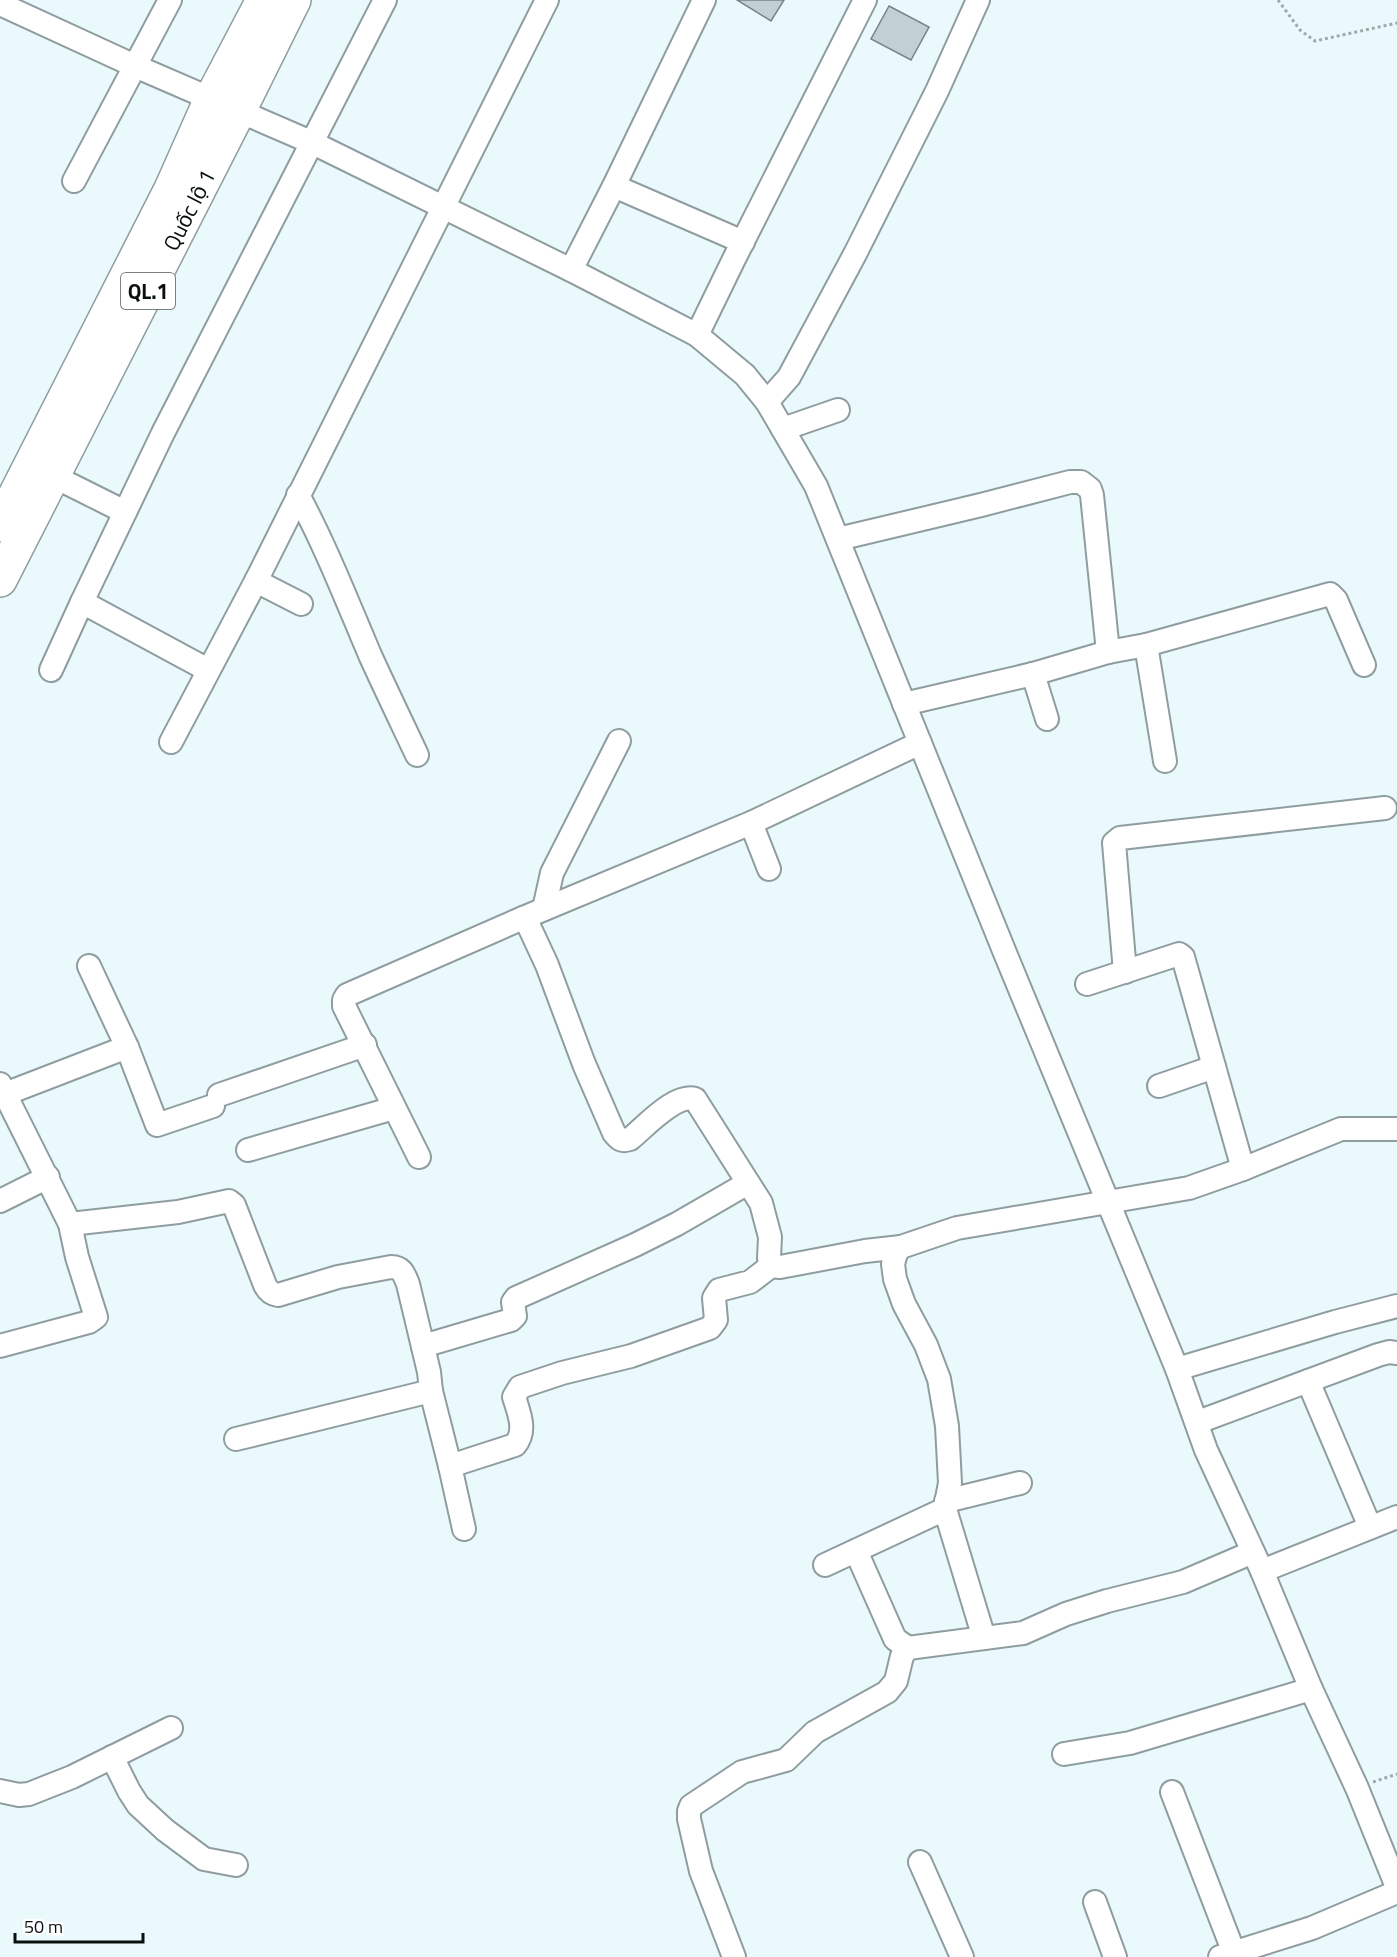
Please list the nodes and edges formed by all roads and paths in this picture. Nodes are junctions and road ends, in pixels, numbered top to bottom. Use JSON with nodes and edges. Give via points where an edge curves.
{"nodes":[{"id":1,"x":170,"y":0,"type":"edge"},
{"id":2,"x":263,"y":0,"type":"edge"},
{"id":3,"x":294,"y":0,"type":"edge"},
{"id":4,"x":384,"y":0,"type":"edge"},
{"id":5,"x":547,"y":0,"type":"edge"},
{"id":6,"x":704,"y":0,"type":"edge"},
{"id":7,"x":865,"y":0,"type":"edge"},
{"id":8,"x":978,"y":0,"type":"edge"},
{"id":9,"x":1278,"y":0,"type":"edge"},
{"id":10,"x":3,"y":3,"type":"edge"},
{"id":11,"x":1397,"y":24,"type":"edge"},
{"id":12,"x":135,"y":66,"type":"junction"},
{"id":13,"x":225,"y":105,"type":"junction"},
{"id":14,"x":313,"y":143,"type":"junction"},
{"id":15,"x":74,"y":181,"type":"dead end"},
{"id":16,"x":614,"y":186,"type":"junction"},
{"id":17,"x":443,"y":207,"type":"junction"},
{"id":18,"x":743,"y":242,"type":"junction"},
{"id":19,"x":571,"y":270,"type":"junction"},
{"id":20,"x":697,"y":335,"type":"junction"},
{"id":21,"x":767,"y":402,"type":"junction"},
{"id":22,"x":837,"y":410,"type":"dead end"},
{"id":23,"x":783,"y":429,"type":"junction"},
{"id":24,"x":54,"y":476,"type":"junction"},
{"id":25,"x":298,"y":495,"type":"junction"},
{"id":26,"x":125,"y":512,"type":"junction"},
{"id":27,"x":0,"y":525,"type":"edge"},
{"id":28,"x":838,"y":539,"type":"junction"},
{"id":29,"x":0,"y":580,"type":"edge"},
{"id":30,"x":256,"y":581,"type":"junction"},
{"id":31,"x":82,"y":602,"type":"junction"},
{"id":32,"x":301,"y":604,"type":"dead end"},
{"id":33,"x":1146,"y":645,"type":"junction"},
{"id":34,"x":1108,"y":652,"type":"junction"},
{"id":35,"x":1364,"y":665,"type":"dead end"},
{"id":36,"x":51,"y":670,"type":"dead end"},
{"id":37,"x":208,"y":670,"type":"junction"},
{"id":38,"x":1033,"y":674,"type":"junction"},
{"id":39,"x":904,"y":704,"type":"junction"},
{"id":40,"x":1047,"y":719,"type":"dead end"},
{"id":41,"x":619,"y":741,"type":"dead end"},
{"id":42,"x":171,"y":742,"type":"dead end"},
{"id":43,"x":920,"y":743,"type":"junction"},
{"id":44,"x":417,"y":755,"type":"dead end"},
{"id":45,"x":1165,"y":761,"type":"dead end"},
{"id":46,"x":1384,"y":808,"type":"dead end"},
{"id":47,"x":751,"y":823,"type":"junction"},
{"id":48,"x":770,"y":869,"type":"dead end"},
{"id":49,"x":544,"y":909,"type":"junction"},
{"id":50,"x":523,"y":918,"type":"junction"},
{"id":51,"x":89,"y":966,"type":"dead end"},
{"id":52,"x":1125,"y":972,"type":"junction"},
{"id":53,"x":1087,"y":984,"type":"dead end"},
{"id":54,"x":365,"y":1045,"type":"junction"},
{"id":55,"x":127,"y":1047,"type":"junction"},
{"id":56,"x":1214,"y":1067,"type":"junction"},
{"id":57,"x":1159,"y":1086,"type":"dead end"},
{"id":58,"x":3,"y":1089,"type":"edge"},
{"id":59,"x":394,"y":1108,"type":"junction"},
{"id":60,"x":1397,"y":1129,"type":"edge"},
{"id":61,"x":248,"y":1150,"type":"dead end"},
{"id":62,"x":419,"y":1157,"type":"dead end"},
{"id":63,"x":1242,"y":1169,"type":"junction"},
{"id":64,"x":48,"y":1176,"type":"junction"},
{"id":65,"x":748,"y":1184,"type":"junction"},
{"id":66,"x":0,"y":1200,"type":"edge"},
{"id":67,"x":1109,"y":1201,"type":"junction"},
{"id":68,"x":70,"y":1224,"type":"junction"},
{"id":69,"x":901,"y":1247,"type":"junction"},
{"id":70,"x":771,"y":1266,"type":"junction"},
{"id":71,"x":1397,"y":1306,"type":"edge"},
{"id":72,"x":0,"y":1346,"type":"edge"},
{"id":73,"x":423,"y":1346,"type":"junction"},
{"id":74,"x":1397,"y":1353,"type":"edge"},
{"id":75,"x":1177,"y":1369,"type":"junction"},
{"id":76,"x":1308,"y":1381,"type":"junction"},
{"id":77,"x":431,"y":1391,"type":"junction"},
{"id":78,"x":1198,"y":1422,"type":"junction"},
{"id":79,"x":236,"y":1439,"type":"dead end"},
{"id":80,"x":450,"y":1466,"type":"junction"},
{"id":81,"x":1020,"y":1483,"type":"dead end"},
{"id":82,"x":945,"y":1505,"type":"junction"},
{"id":83,"x":1397,"y":1517,"type":"edge"},
{"id":84,"x":1370,"y":1527,"type":"junction"},
{"id":85,"x":464,"y":1529,"type":"dead end"},
{"id":86,"x":856,"y":1551,"type":"junction"},
{"id":87,"x":1257,"y":1561,"type":"junction"},
{"id":88,"x":825,"y":1565,"type":"dead end"},
{"id":89,"x":984,"y":1638,"type":"junction"},
{"id":90,"x":908,"y":1648,"type":"junction"},
{"id":91,"x":1311,"y":1689,"type":"junction"},
{"id":92,"x":171,"y":1728,"type":"dead end"},
{"id":93,"x":1064,"y":1754,"type":"dead end"},
{"id":94,"x":111,"y":1757,"type":"junction"},
{"id":95,"x":0,"y":1791,"type":"edge"},
{"id":96,"x":1172,"y":1792,"type":"dead end"},
{"id":97,"x":920,"y":1862,"type":"dead end"},
{"id":98,"x":236,"y":1865,"type":"dead end"},
{"id":99,"x":1397,"y":1887,"type":"edge"},
{"id":100,"x":1397,"y":1893,"type":"edge"},
{"id":101,"x":1095,"y":1902,"type":"dead end"},
{"id":102,"x":1227,"y":1955,"type":"edge"},
{"id":103,"x":734,"y":1957,"type":"edge"},
{"id":104,"x":962,"y":1957,"type":"edge"},
{"id":105,"x":1115,"y":1957,"type":"edge"}],
"edges":[{"from":1,"to":12,"type":"street"},
{"from":2,"to":13,"type":"highway","name":"Quốc lộ 1","number":"QL.1"},
{"from":3,"to":13,"type":"highway","name":"Quốc lộ 1","number":"QL.1"},
{"from":4,"to":14,"type":"street"},
{"from":5,"to":17,"type":"street"},
{"from":6,"to":16,"type":"street"},
{"from":7,"to":18,"type":"street"},
{"from":8,"to":21,"type":"street","via":[[937,92],[855,254],[789,377]]},
{"from":9,"to":11,"type":"path","via":[[1300,30],[1315,42]]},
{"from":10,"to":12,"type":"street"},
{"from":12,"to":13,"type":"street"},
{"from":12,"to":15,"type":"street"},
{"from":13,"to":14,"type":"street"},
{"from":13,"to":24,"type":"highway","name":"Quốc lộ 1","number":"QL.1"},
{"from":13,"to":27,"type":"highway","name":"Quốc lộ 1","number":"QL.1","via":[[171,189]]},
{"from":14,"to":17,"type":"street"},
{"from":14,"to":26,"type":"street"},
{"from":16,"to":18,"type":"street"},
{"from":16,"to":19,"type":"street"},
{"from":17,"to":19,"type":"street"},
{"from":17,"to":25,"type":"street"},
{"from":18,"to":20,"type":"street"},
{"from":19,"to":20,"type":"street"},
{"from":20,"to":21,"type":"street","via":[[745,375]]},
{"from":21,"to":23,"type":"street"},
{"from":22,"to":23,"type":"street"},
{"from":23,"to":28,"type":"street","via":[[816,486]]},
{"from":24,"to":26,"type":"street"},
{"from":24,"to":29,"type":"highway","name":"Quốc lộ 1","number":"QL.1"},
{"from":25,"to":30,"type":"street"},
{"from":25,"to":44,"type":"street"},
{"from":26,"to":31,"type":"street"},
{"from":28,"to":34,"type":"street","via":[[1082,482],[1092,495]]},
{"from":28,"to":39,"type":"street"},
{"from":30,"to":32,"type":"street"},
{"from":30,"to":37,"type":"street"},
{"from":31,"to":36,"type":"street"},
{"from":31,"to":37,"type":"street"},
{"from":33,"to":34,"type":"street"},
{"from":33,"to":35,"type":"street","via":[[1330,594]]},
{"from":33,"to":45,"type":"street"},
{"from":34,"to":38,"type":"street"},
{"from":37,"to":42,"type":"street"},
{"from":38,"to":39,"type":"street"},
{"from":38,"to":40,"type":"street"},
{"from":39,"to":43,"type":"street"},
{"from":41,"to":49,"type":"street","via":[[552,873]]},
{"from":43,"to":47,"type":"street"},
{"from":43,"to":67,"type":"street"},
{"from":46,"to":52,"type":"street","via":[[1115,840]]},
{"from":47,"to":48,"type":"street"},
{"from":47,"to":49,"type":"street"},
{"from":49,"to":50,"type":"street"},
{"from":50,"to":54,"type":"street","via":[[347,995],[344,1006]]},
{"from":50,"to":65,"type":"street","via":[[547,965],[584,1064],[619,1139],[630,1139],[682,1098],[695,1099]]},
{"from":51,"to":55,"type":"street"},
{"from":52,"to":53,"type":"street"},
{"from":52,"to":56,"type":"street","via":[[1179,954],[1184,957]]},
{"from":54,"to":55,"type":"street","via":[[157,1125]]},
{"from":54,"to":59,"type":"street"},
{"from":55,"to":58,"type":"street"},
{"from":56,"to":57,"type":"street"},
{"from":56,"to":63,"type":"street"},
{"from":58,"to":64,"type":"street"},
{"from":59,"to":61,"type":"street"},
{"from":59,"to":62,"type":"street"},
{"from":60,"to":63,"type":"street","via":[[1341,1129]]},
{"from":63,"to":67,"type":"street","via":[[1189,1188]]},
{"from":64,"to":66,"type":"street"},
{"from":64,"to":68,"type":"street"},
{"from":65,"to":70,"type":"street","via":[[764,1209]]},
{"from":65,"to":73,"type":"street","via":[[635,1245],[516,1298],[515,1316],[507,1322]]},
{"from":67,"to":69,"type":"street","via":[[957,1228]]},
{"from":67,"to":75,"type":"street"},
{"from":68,"to":72,"type":"street","via":[[95,1319]]},
{"from":68,"to":73,"type":"street","via":[[178,1212],[223,1201],[232,1203],[268,1291],[278,1295],[347,1275],[398,1267],[408,1284]]},
{"from":69,"to":70,"type":"street"},
{"from":69,"to":82,"type":"street","via":[[893,1264],[896,1287],[939,1379],[947,1426],[950,1483]]},
{"from":70,"to":80,"type":"street","via":[[750,1282],[719,1290],[714,1298],[716,1320],[710,1328],[631,1356],[525,1385],[514,1397],[521,1422],[520,1439],[515,1445]]},
{"from":71,"to":75,"type":"street"},
{"from":73,"to":77,"type":"street"},
{"from":74,"to":76,"type":"street","via":[[1378,1355]]},
{"from":75,"to":78,"type":"street"},
{"from":76,"to":78,"type":"street"},
{"from":76,"to":84,"type":"street"},
{"from":77,"to":79,"type":"street"},
{"from":77,"to":80,"type":"street"},
{"from":78,"to":87,"type":"street","via":[[1206,1450]]},
{"from":80,"to":85,"type":"street"},
{"from":81,"to":82,"type":"street"},
{"from":82,"to":86,"type":"street"},
{"from":82,"to":89,"type":"street"},
{"from":83,"to":84,"type":"street"},
{"from":84,"to":87,"type":"street"},
{"from":86,"to":88,"type":"street"},
{"from":86,"to":90,"type":"street","via":[[895,1639]]},
{"from":87,"to":89,"type":"street","via":[[1107,1601],[1023,1633]]},
{"from":87,"to":91,"type":"street"},
{"from":89,"to":90,"type":"street"},
{"from":90,"to":103,"type":"street","via":[[896,1681],[887,1692],[815,1731],[786,1761],[742,1773],[691,1806],[689,1819],[701,1871]]},
{"from":91,"to":93,"type":"street","via":[[1130,1743]]},
{"from":91,"to":99,"type":"street"},
{"from":92,"to":94,"type":"street"},
{"from":94,"to":95,"type":"street","via":[[30,1794]]},
{"from":94,"to":98,"type":"street","via":[[138,1805],[165,1830],[204,1858]]},
{"from":96,"to":102,"type":"street"},
{"from":97,"to":104,"type":"street"},
{"from":100,"to":102,"type":"street","via":[[1312,1928]]},
{"from":101,"to":105,"type":"street"}]}
